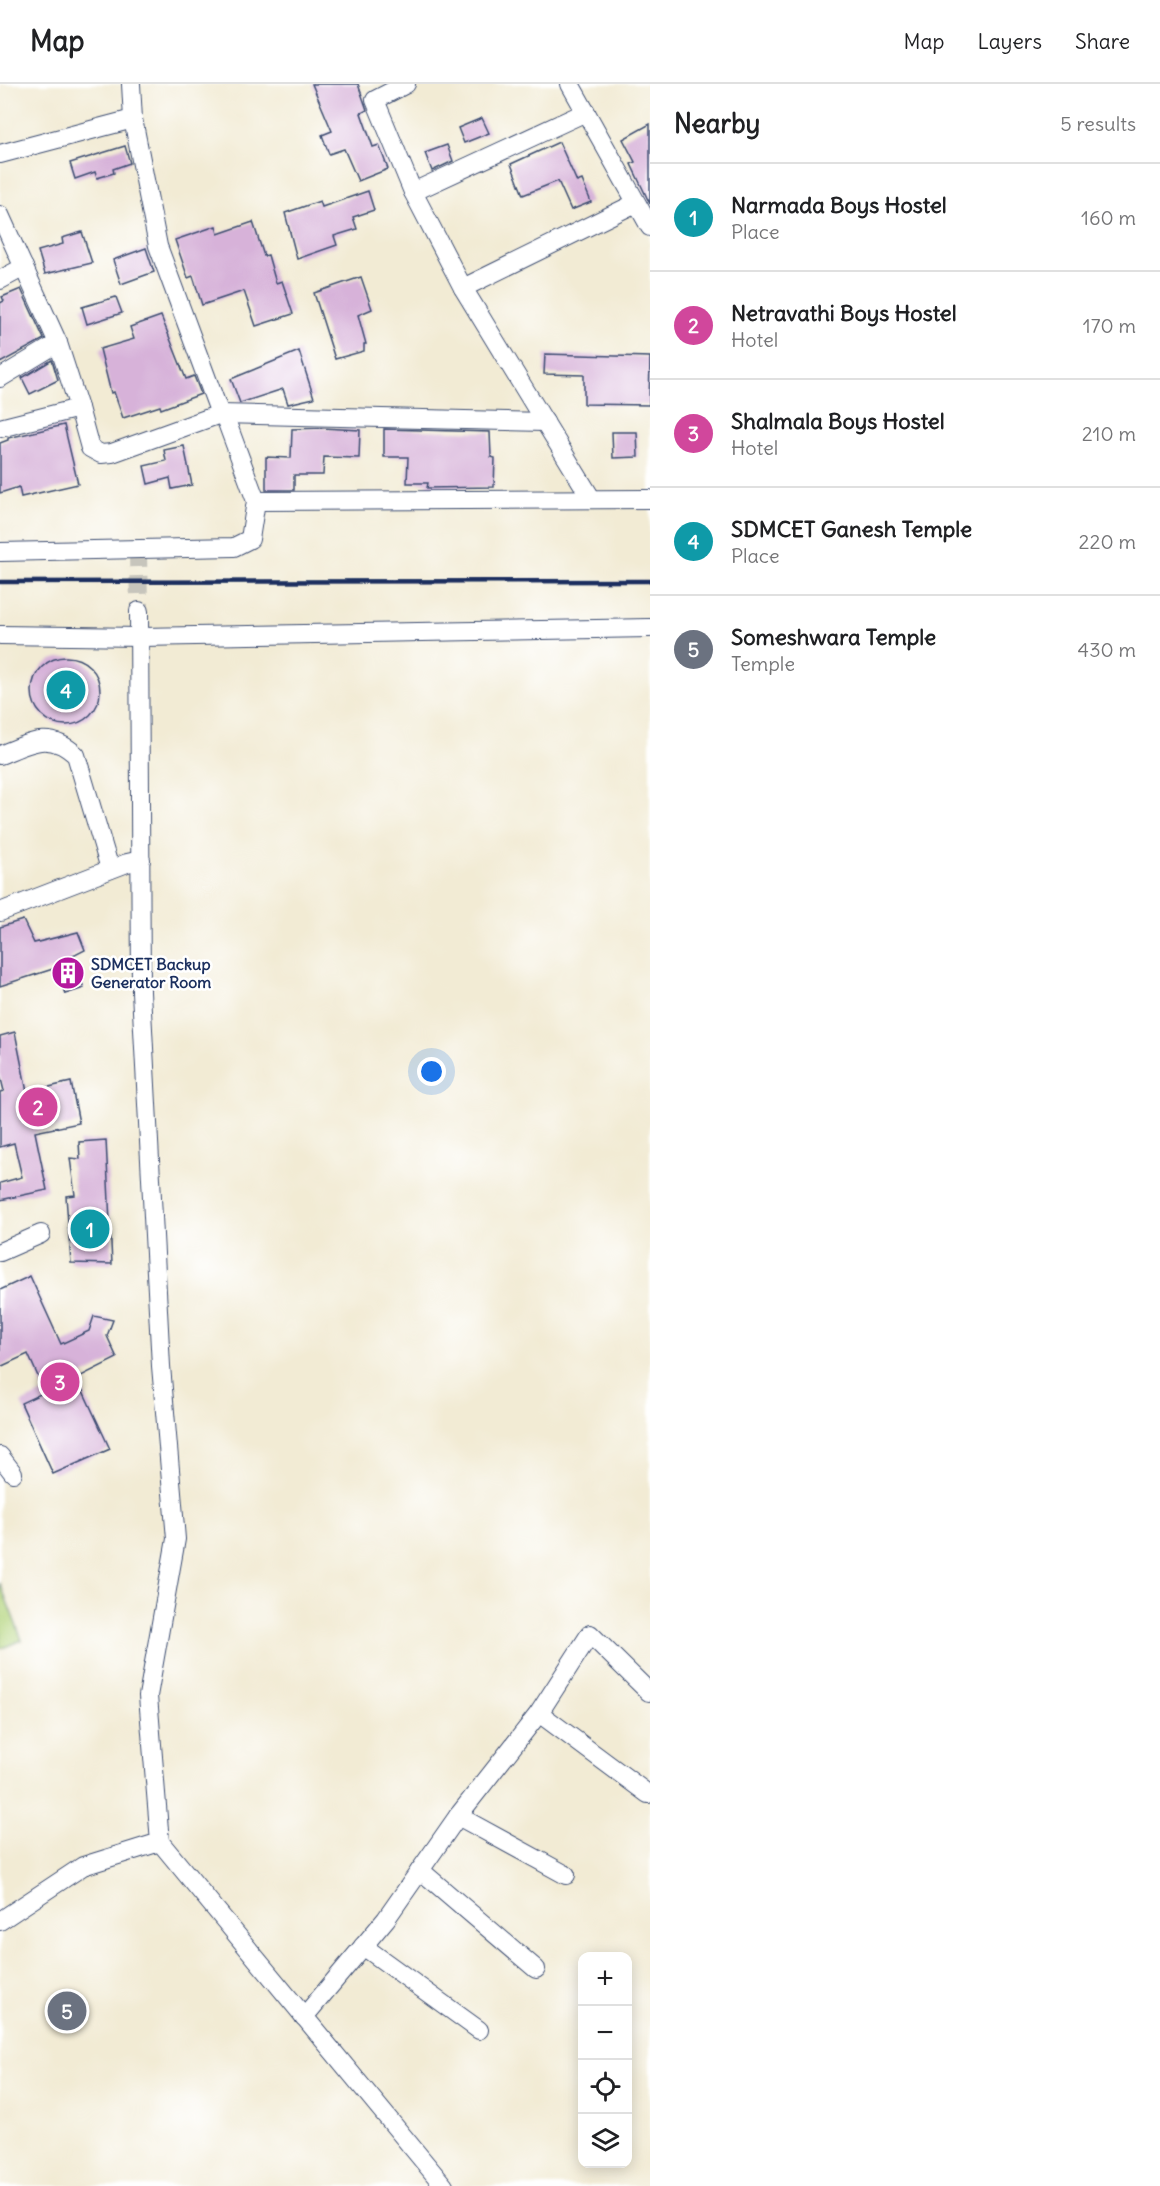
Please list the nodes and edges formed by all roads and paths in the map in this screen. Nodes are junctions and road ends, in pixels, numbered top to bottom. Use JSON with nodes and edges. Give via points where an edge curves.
{"nodes":[{"id":1,"x":131,"y":84,"type":"edge"},
{"id":2,"x":406,"y":84,"type":"edge"},
{"id":3,"x":570,"y":84,"type":"edge"},
{"id":4,"x":586,"y":112,"type":"junction"},
{"id":5,"x":133,"y":119,"type":"junction"},
{"id":6,"x":0,"y":153,"type":"edge"},
{"id":7,"x":413,"y":192,"type":"junction"},
{"id":8,"x":636,"y":203,"type":"junction"},
{"id":9,"x":0,"y":215,"type":"edge"},
{"id":10,"x":650,"y":227,"type":"edge"},
{"id":11,"x":24,"y":267,"type":"junction"},
{"id":12,"x":0,"y":280,"type":"edge"},
{"id":13,"x":463,"y":288,"type":"junction"},
{"id":14,"x":58,"y":343,"type":"junction"},
{"id":15,"x":0,"y":378,"type":"edge"},
{"id":16,"x":79,"y":408,"type":"junction"},
{"id":17,"x":220,"y":414,"type":"junction"},
{"id":18,"x":545,"y":422,"type":"junction"},
{"id":19,"x":0,"y":428,"type":"edge"},
{"id":20,"x":591,"y":498,"type":"junction"},
{"id":21,"x":650,"y":499,"type":"edge"},
{"id":22,"x":256,"y":501,"type":"junction"},
{"id":23,"x":0,"y":552,"type":"edge"},
{"id":24,"x":140,"y":611,"type":"tunnel mouth"},
{"id":25,"x":650,"y":628,"type":"edge"},
{"id":26,"x":0,"y":635,"type":"edge"},
{"id":27,"x":141,"y":637,"type":"junction"},
{"id":28,"x":0,"y":754,"type":"edge"},
{"id":29,"x":141,"y":860,"type":"junction"},
{"id":30,"x":110,"y":869,"type":"junction"},
{"id":31,"x":0,"y":912,"type":"edge"},
{"id":32,"x":41,"y":1234,"type":"dead end"},
{"id":33,"x":0,"y":1252,"type":"edge"},
{"id":34,"x":0,"y":1456,"type":"edge"},
{"id":35,"x":13,"y":1473,"type":"dead end"},
{"id":36,"x":649,"y":1692,"type":"edge"},
{"id":37,"x":539,"y":1713,"type":"junction"},
{"id":38,"x":648,"y":1794,"type":"dead end"},
{"id":39,"x":458,"y":1816,"type":"junction"},
{"id":40,"x":160,"y":1842,"type":"junction"},
{"id":41,"x":420,"y":1870,"type":"junction"},
{"id":42,"x":566,"y":1875,"type":"dead end"},
{"id":43,"x":0,"y":1921,"type":"edge"},
{"id":44,"x":363,"y":1946,"type":"junction"},
{"id":45,"x":536,"y":1969,"type":"dead end"},
{"id":46,"x":304,"y":2017,"type":"junction"},
{"id":47,"x":479,"y":2030,"type":"dead end"},
{"id":48,"x":444,"y":2186,"type":"edge"}],
"edges":[{"from":1,"to":5,"type":"street"},
{"from":2,"to":7,"type":"street","via":[[375,100]]},
{"from":3,"to":4,"type":"street"},
{"from":4,"to":7,"type":"street"},
{"from":4,"to":8,"type":"street"},
{"from":5,"to":6,"type":"street"},
{"from":5,"to":17,"type":"street","via":[[158,246]]},
{"from":7,"to":13,"type":"street"},
{"from":8,"to":10,"type":"street"},
{"from":8,"to":13,"type":"street"},
{"from":9,"to":11,"type":"street"},
{"from":11,"to":12,"type":"street"},
{"from":11,"to":14,"type":"street"},
{"from":13,"to":18,"type":"street"},
{"from":14,"to":15,"type":"street"},
{"from":14,"to":16,"type":"street"},
{"from":16,"to":17,"type":"street","via":[[90,448],[101,454]]},
{"from":16,"to":19,"type":"street"},
{"from":17,"to":18,"type":"street"},
{"from":17,"to":22,"type":"street","via":[[226,420]]},
{"from":18,"to":20,"type":"street"},
{"from":20,"to":21,"type":"street"},
{"from":20,"to":22,"type":"street"},
{"from":22,"to":23,"type":"street","via":[[250,539],[234,547]]},
{"from":24,"to":27,"type":"street"},
{"from":25,"to":27,"type":"street"},
{"from":26,"to":27,"type":"street"},
{"from":27,"to":29,"type":"street"},
{"from":28,"to":30,"type":"street","via":[[41,739],[66,746],[76,755]]},
{"from":29,"to":30,"type":"street"},
{"from":29,"to":40,"type":"street","via":[[144,1050],[161,1366],[176,1539],[148,1696]]},
{"from":30,"to":31,"type":"street"},
{"from":32,"to":33,"type":"street"},
{"from":34,"to":35,"type":"street"},
{"from":36,"to":37,"type":"street","via":[[590,1634]]},
{"from":37,"to":38,"type":"street"},
{"from":37,"to":39,"type":"street"},
{"from":39,"to":41,"type":"street"},
{"from":39,"to":42,"type":"street"},
{"from":40,"to":43,"type":"street","via":[[83,1866]]},
{"from":40,"to":46,"type":"street"},
{"from":41,"to":44,"type":"street"},
{"from":41,"to":45,"type":"street"},
{"from":44,"to":46,"type":"street"},
{"from":44,"to":47,"type":"street"},
{"from":46,"to":48,"type":"street"}]}
